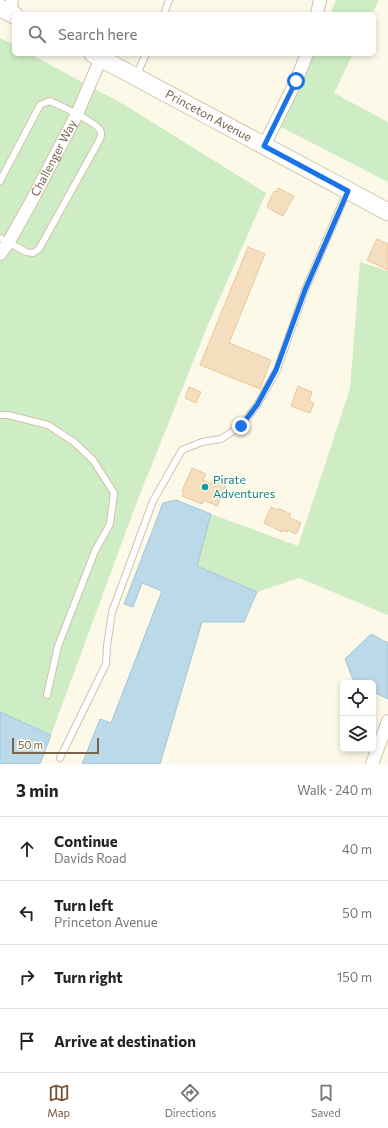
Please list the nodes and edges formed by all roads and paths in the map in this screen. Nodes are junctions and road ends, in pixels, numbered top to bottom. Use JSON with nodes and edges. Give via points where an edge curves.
{"nodes":[{"id":1,"x":169,"y":0,"type":"edge"},
{"id":2,"x":320,"y":0,"type":"edge"},
{"id":3,"x":165,"y":12,"type":"edge"},
{"id":4,"x":318,"y":12,"type":"edge"},
{"id":5,"x":97,"y":56,"type":"edge"},
{"id":6,"x":145,"y":56,"type":"edge"},
{"id":7,"x":306,"y":56,"type":"edge"},
{"id":8,"x":135,"y":77,"type":"junction"},
{"id":9,"x":77,"y":114,"type":"junction"},
{"id":10,"x":264,"y":146,"type":"junction"},
{"id":11,"x":0,"y":181,"type":"edge"},
{"id":12,"x":348,"y":191,"type":"junction"},
{"id":13,"x":388,"y":212,"type":"edge"},
{"id":14,"x":4,"y":241,"type":"edge"},
{"id":15,"x":0,"y":254,"type":"edge"},
{"id":16,"x":0,"y":415,"type":"edge"},
{"id":17,"x":47,"y":695,"type":"dead end"},
{"id":18,"x":388,"y":721,"type":"edge"},
{"id":19,"x":60,"y":758,"type":"dead end"},
{"id":20,"x":372,"y":764,"type":"edge"}],
"edges":[{"from":1,"to":3,"type":"lane"},
{"from":2,"to":4,"type":"street"},
{"from":5,"to":8,"type":"main road","name":"Princeton Avenue"},
{"from":5,"to":9,"type":"street","name":"Challenger Way"},
{"from":6,"to":8,"type":"lane"},
{"from":7,"to":10,"type":"street"},
{"from":8,"to":10,"type":"main road","name":"Princeton Avenue"},
{"from":9,"to":11,"type":"lane","via":[[50,101],[40,105]]},
{"from":9,"to":14,"type":"street","name":"Challenger Way"},
{"from":9,"to":14,"type":"lane","via":[[99,128],[100,139],[39,249],[33,253],[26,252]]},
{"from":10,"to":12,"type":"main road","name":"Princeton Avenue"},
{"from":12,"to":13,"type":"main road","name":"Princeton Avenue"},
{"from":12,"to":19,"type":"lane","via":[[305,290],[276,370],[257,405],[241,426],[221,439],[202,442],[182,450],[153,501],[112,612],[106,664]]},
{"from":14,"to":15,"type":"street","name":"Challenger Way"},
{"from":16,"to":17,"type":"lane","via":[[48,425],[74,442],[93,460],[114,493],[110,524],[95,551],[58,646]]},
{"from":18,"to":20,"type":"street"}]}
